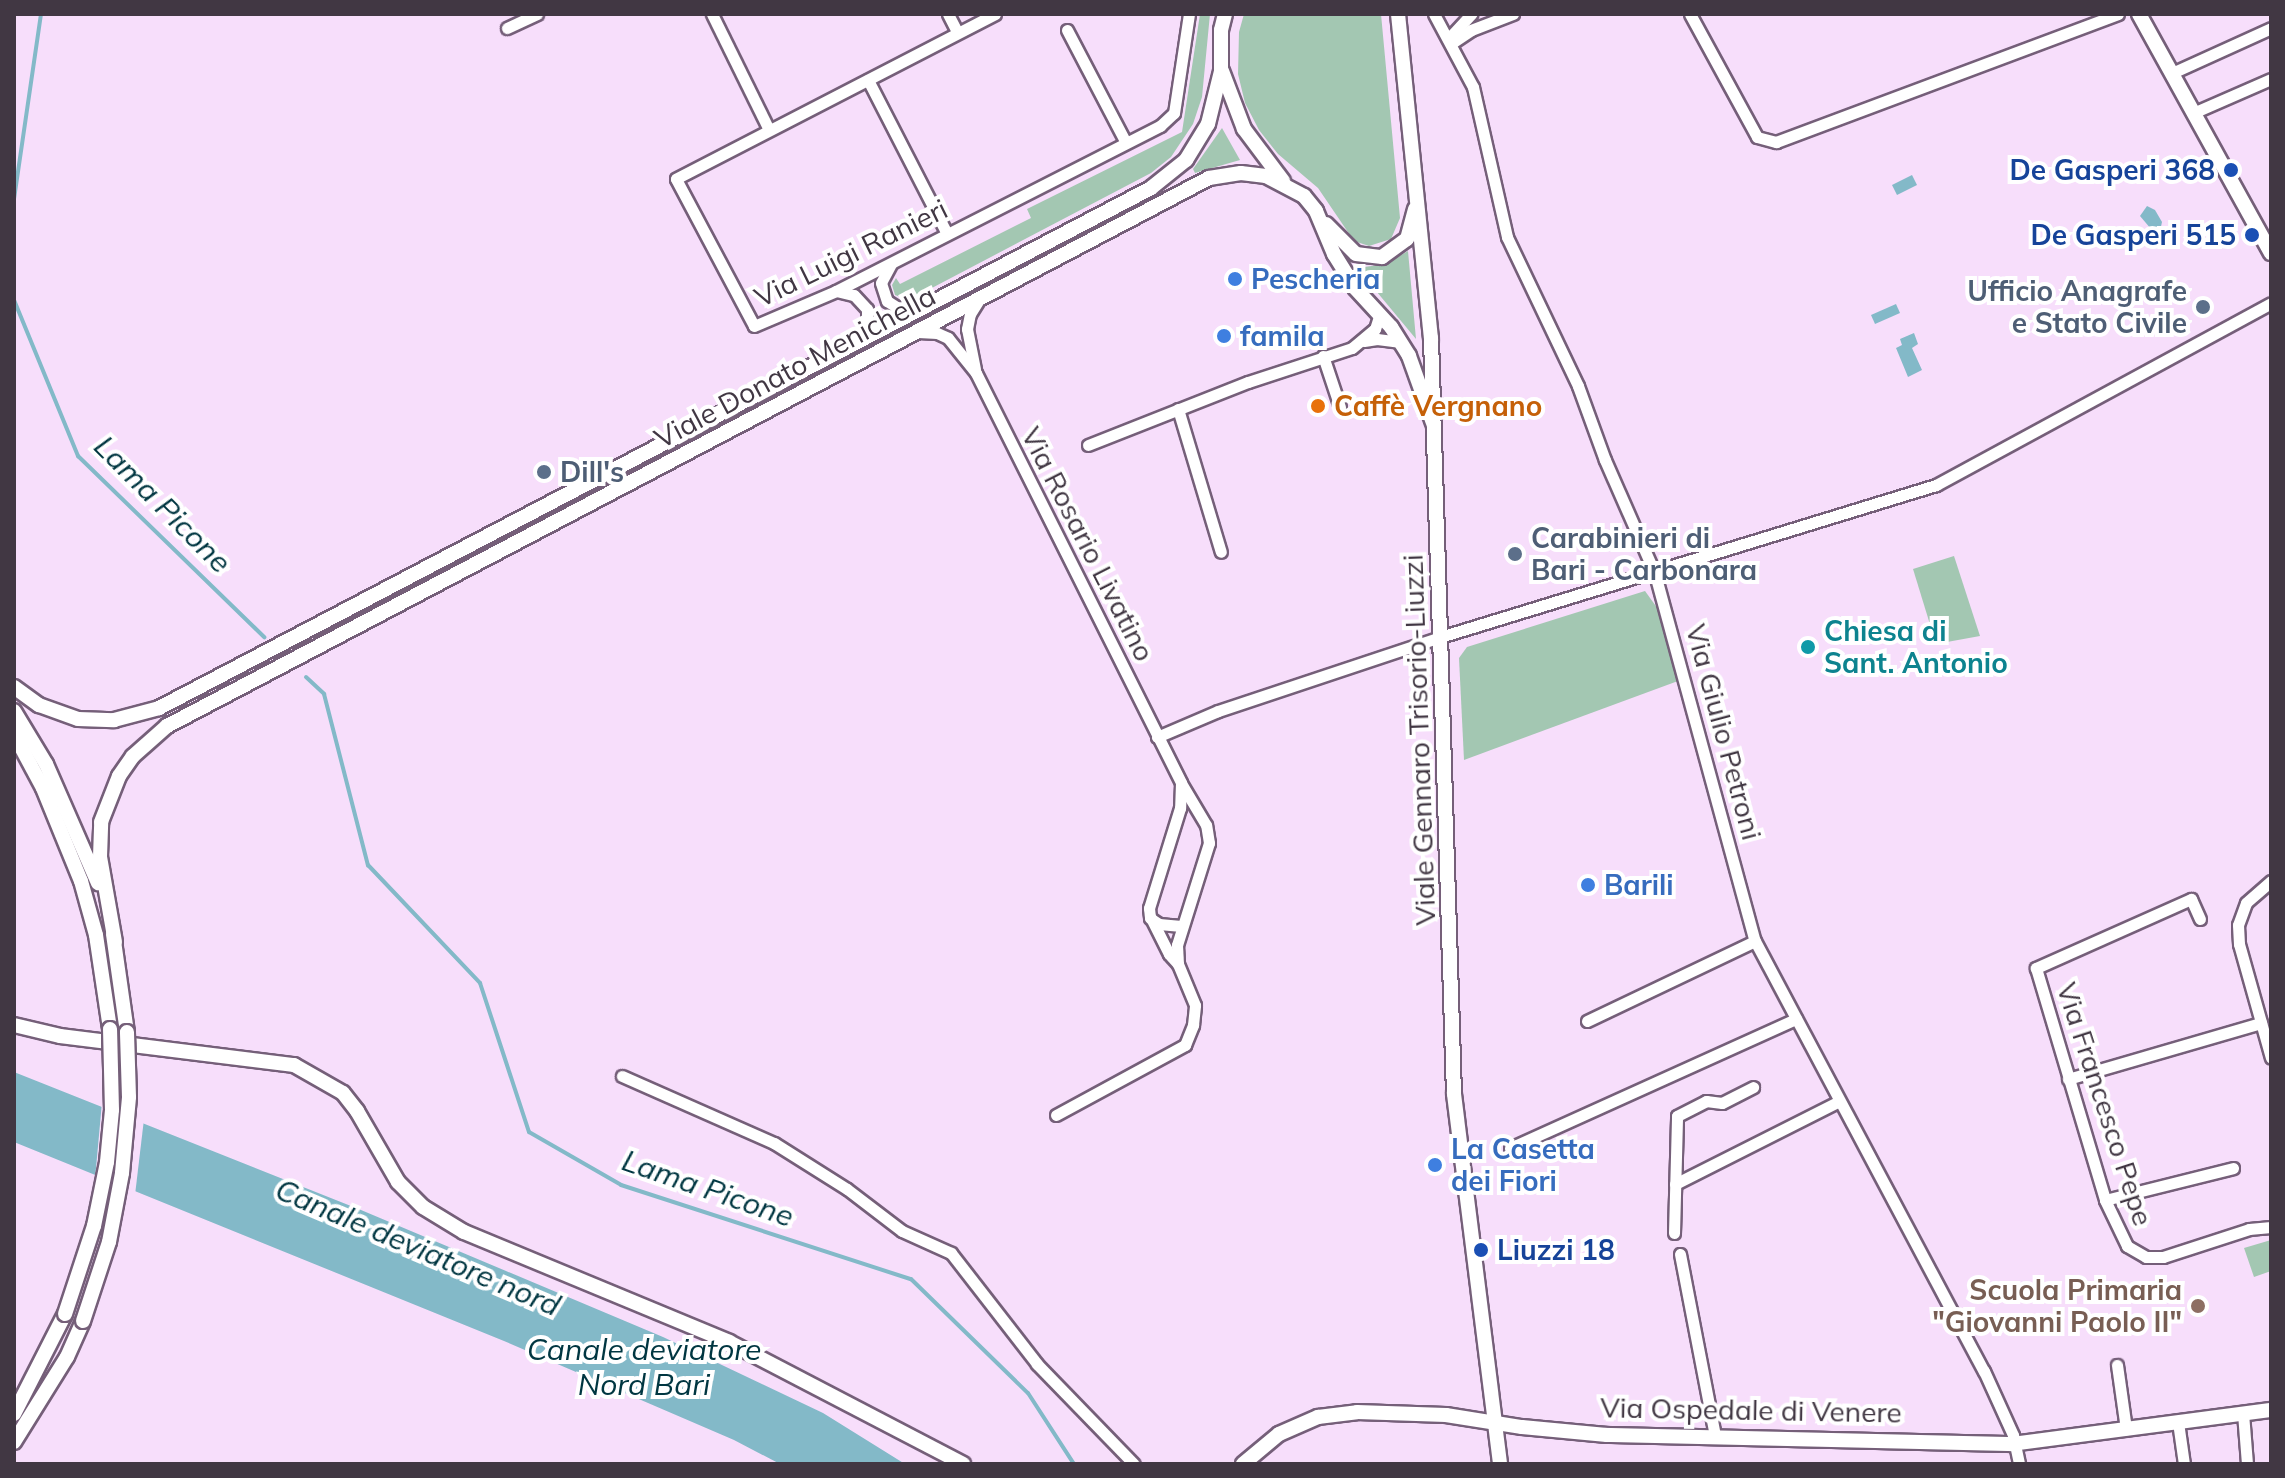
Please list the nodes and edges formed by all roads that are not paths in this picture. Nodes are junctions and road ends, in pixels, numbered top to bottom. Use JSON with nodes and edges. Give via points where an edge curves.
{"nodes":[{"id":1,"x":537,"y":14,"type":"edge"},
{"id":2,"x":712,"y":14,"type":"edge"},
{"id":3,"x":948,"y":14,"type":"edge"},
{"id":4,"x":995,"y":14,"type":"edge"},
{"id":5,"x":1189,"y":14,"type":"edge"},
{"id":6,"x":1225,"y":14,"type":"edge"},
{"id":7,"x":1399,"y":14,"type":"edge"},
{"id":8,"x":1434,"y":14,"type":"edge"},
{"id":9,"x":1471,"y":14,"type":"edge"},
{"id":10,"x":1513,"y":14,"type":"edge"},
{"id":11,"x":1690,"y":14,"type":"edge"},
{"id":12,"x":2118,"y":14,"type":"edge"},
{"id":13,"x":2139,"y":14,"type":"edge"},
{"id":14,"x":507,"y":28,"type":"dead end"},
{"id":15,"x":2271,"y":28,"type":"edge"},
{"id":16,"x":1067,"y":30,"type":"dead end"},
{"id":17,"x":957,"y":32,"type":"junction"},
{"id":18,"x":1451,"y":41,"type":"junction"},
{"id":19,"x":1221,"y":71,"type":"junction"},
{"id":20,"x":2172,"y":73,"type":"junction"},
{"id":21,"x":2271,"y":79,"type":"edge"},
{"id":22,"x":868,"y":80,"type":"junction"},
{"id":23,"x":2193,"y":113,"type":"junction"},
{"id":24,"x":769,"y":130,"type":"junction"},
{"id":25,"x":1126,"y":143,"type":"junction"},
{"id":26,"x":1286,"y":184,"type":"junction"},
{"id":27,"x":1417,"y":189,"type":"junction"},
{"id":28,"x":1316,"y":211,"type":"junction"},
{"id":29,"x":947,"y":234,"type":"junction"},
{"id":30,"x":2271,"y":253,"type":"edge"},
{"id":31,"x":895,"y":260,"type":"junction"},
{"id":32,"x":836,"y":291,"type":"junction"},
{"id":33,"x":978,"y":301,"type":"junction"},
{"id":34,"x":2271,"y":303,"type":"edge"},
{"id":35,"x":921,"y":308,"type":"junction"},
{"id":36,"x":1380,"y":314,"type":"junction"},
{"id":37,"x":918,"y":332,"type":"junction"},
{"id":38,"x":1364,"y":341,"type":"junction"},
{"id":39,"x":1401,"y":342,"type":"junction"},
{"id":40,"x":856,"y":344,"type":"junction"},
{"id":41,"x":1323,"y":356,"type":"junction"},
{"id":42,"x":976,"y":373,"type":"junction"},
{"id":43,"x":1340,"y":407,"type":"dead end"},
{"id":44,"x":1178,"y":409,"type":"junction"},
{"id":45,"x":1433,"y":423,"type":"junction"},
{"id":46,"x":1088,"y":445,"type":"dead end"},
{"id":47,"x":1221,"y":552,"type":"dead end"},
{"id":48,"x":1655,"y":574,"type":"junction"},
{"id":49,"x":1440,"y":637,"type":"junction"},
{"id":50,"x":14,"y":687,"type":"edge"},
{"id":51,"x":14,"y":711,"type":"edge"},
{"id":52,"x":14,"y":734,"type":"edge"},
{"id":53,"x":1157,"y":737,"type":"junction"},
{"id":54,"x":1181,"y":783,"type":"junction"},
{"id":55,"x":2271,"y":881,"type":"edge"},
{"id":56,"x":1150,"y":918,"type":"junction"},
{"id":57,"x":2200,"y":919,"type":"dead end"},
{"id":58,"x":1181,"y":926,"type":"junction"},
{"id":59,"x":1755,"y":941,"type":"junction"},
{"id":60,"x":115,"y":942,"type":"junction"},
{"id":61,"x":1178,"y":964,"type":"junction"},
{"id":62,"x":2271,"y":1004,"type":"edge"},
{"id":63,"x":2258,"y":1009,"type":"junction"},
{"id":64,"x":1796,"y":1019,"type":"junction"},
{"id":65,"x":1587,"y":1021,"type":"dead end"},
{"id":66,"x":2261,"y":1023,"type":"junction"},
{"id":67,"x":14,"y":1025,"type":"edge"},
{"id":68,"x":118,"y":1030,"type":"junction"},
{"id":69,"x":113,"y":1047,"type":"junction"},
{"id":70,"x":2271,"y":1058,"type":"edge"},
{"id":71,"x":622,"y":1076,"type":"dead end"},
{"id":72,"x":2068,"y":1079,"type":"junction"},
{"id":73,"x":1753,"y":1087,"type":"dead end"},
{"id":74,"x":1839,"y":1101,"type":"junction"},
{"id":75,"x":1056,"y":1115,"type":"dead end"},
{"id":76,"x":126,"y":1139,"type":"junction"},
{"id":77,"x":1510,"y":1148,"type":"dead end"},
{"id":78,"x":2233,"y":1168,"type":"dead end"},
{"id":79,"x":1675,"y":1184,"type":"junction"},
{"id":80,"x":2105,"y":1200,"type":"junction"},
{"id":81,"x":2271,"y":1227,"type":"edge"},
{"id":82,"x":1674,"y":1233,"type":"dead end"},
{"id":83,"x":1680,"y":1254,"type":"dead end"},
{"id":84,"x":2117,"y":1365,"type":"dead end"},
{"id":85,"x":2271,"y":1410,"type":"edge"},
{"id":86,"x":2243,"y":1413,"type":"junction"},
{"id":87,"x":14,"y":1414,"type":"edge"},
{"id":88,"x":2178,"y":1422,"type":"junction"},
{"id":89,"x":1496,"y":1423,"type":"junction"},
{"id":90,"x":2126,"y":1429,"type":"junction"},
{"id":91,"x":1715,"y":1436,"type":"junction"},
{"id":92,"x":14,"y":1442,"type":"edge"},
{"id":93,"x":2012,"y":1444,"type":"junction"},
{"id":94,"x":963,"y":1464,"type":"edge"},
{"id":95,"x":1134,"y":1464,"type":"edge"},
{"id":96,"x":1243,"y":1464,"type":"edge"},
{"id":97,"x":1500,"y":1464,"type":"edge"},
{"id":98,"x":2019,"y":1464,"type":"edge"},
{"id":99,"x":2184,"y":1464,"type":"edge"},
{"id":100,"x":2247,"y":1464,"type":"edge"}],
"edges":[{"from":1,"to":14,"type":"street"},
{"from":2,"to":24,"type":"street"},
{"from":3,"to":17,"type":"street"},
{"from":4,"to":17,"type":"street","name":"Via Luigi Ranieri"},
{"from":5,"to":25,"type":"street","name":"Via Luigi Ranieri","via":[[1174,113]]},
{"from":6,"to":19,"type":"main road","name":"Viale Donato Menichella"},
{"from":7,"to":27,"type":"main road","name":"Viale Gennaro Trisorio-Liuzzi"},
{"from":8,"to":18,"type":"street","name":"Via Giulio Petroni"},
{"from":9,"to":18,"type":"street"},
{"from":10,"to":18,"type":"street"},
{"from":11,"to":12,"type":"street","via":[[1757,137],[1776,142]]},
{"from":13,"to":20,"type":"main road"},
{"from":15,"to":20,"type":"street"},
{"from":16,"to":25,"type":"street"},
{"from":17,"to":22,"type":"street","name":"Via Luigi Ranieri"},
{"from":18,"to":48,"type":"street","name":"Via Giulio Petroni","via":[[1473,87],[1507,237],[1578,386]]},
{"from":19,"to":26,"type":"main road","name":"Viale Donato Menichella","via":[[1244,129]]},
{"from":19,"to":35,"type":"main road","name":"Viale Donato Menichella","via":[[1208,124],[1194,150],[1170,175]]},
{"from":20,"to":23,"type":"main road"},
{"from":21,"to":23,"type":"street"},
{"from":22,"to":24,"type":"street","name":"Via Luigi Ranieri"},
{"from":22,"to":29,"type":"street"},
{"from":23,"to":30,"type":"main road"},
{"from":24,"to":32,"type":"street","name":"Via Luigi Ranieri","via":[[676,179],[754,326]]},
{"from":25,"to":29,"type":"street","name":"Via Luigi Ranieri"},
{"from":26,"to":28,"type":"main road","name":"Viale Donato Menichella"},
{"from":26,"to":33,"type":"main road","name":"Viale Donato Menichella","via":[[1241,173],[1209,178]]},
{"from":27,"to":28,"type":"main road","via":[[1407,239],[1382,257],[1356,254]]},
{"from":27,"to":45,"type":"main road","name":"Viale Gennaro Trisorio-Liuzzi"},
{"from":28,"to":36,"type":"main road","name":"Viale Donato Menichella","via":[[1355,288]]},
{"from":29,"to":31,"type":"street","name":"Via Luigi Ranieri"},
{"from":31,"to":32,"type":"street","name":"Via Luigi Ranieri"},
{"from":31,"to":35,"type":"street","via":[[881,283],[887,301],[903,311]]},
{"from":32,"to":40,"type":"street","via":[[854,295],[867,309],[867,328]]},
{"from":33,"to":37,"type":"main road","name":"Viale Donato Menichella"},
{"from":33,"to":42,"type":"street","via":[[967,329]]},
{"from":34,"to":48,"type":"street","via":[[1936,485]]},
{"from":35,"to":40,"type":"main road","name":"Viale Donato Menichella"},
{"from":36,"to":38,"type":"street"},
{"from":36,"to":39,"type":"main road","name":"Viale Donato Menichella"},
{"from":37,"to":42,"type":"street","via":[[948,338]]},
{"from":37,"to":60,"type":"main road","name":"Viale Donato Menichella","via":[[167,726],[119,776],[101,822],[101,866]]},
{"from":38,"to":39,"type":"street"},
{"from":38,"to":41,"type":"street"},
{"from":39,"to":45,"type":"main road","name":"Viale Donato Menichella"},
{"from":40,"to":50,"type":"main road","name":"Viale Donato Menichella","via":[[159,708],[114,720],[78,719],[39,705]]},
{"from":41,"to":43,"type":"street"},
{"from":41,"to":44,"type":"street"},
{"from":42,"to":53,"type":"street","name":"Via Rosario Livatino"},
{"from":44,"to":46,"type":"street"},
{"from":44,"to":47,"type":"street"},
{"from":45,"to":49,"type":"main road","name":"Viale Gennaro Trisorio-Liuzzi"},
{"from":48,"to":49,"type":"street"},
{"from":48,"to":59,"type":"street","name":"Via Giulio Petroni"},
{"from":49,"to":53,"type":"street","via":[[1218,711]]},
{"from":49,"to":89,"type":"main road","name":"Viale Gennaro Trisorio-Liuzzi","via":[[1454,1094]]},
{"from":51,"to":60,"type":"main road","via":[[62,798],[98,884]]},
{"from":52,"to":68,"type":"main road","via":[[81,881]]},
{"from":53,"to":54,"type":"street","name":"Via Rosario Livatino"},
{"from":54,"to":56,"type":"street","via":[[1180,808]]},
{"from":54,"to":58,"type":"street","name":"Via Rosario Livatino","via":[[1206,825],[1209,843]]},
{"from":55,"to":63,"type":"street","via":[[2246,903],[2238,925]]},
{"from":56,"to":58,"type":"street"},
{"from":56,"to":61,"type":"street"},
{"from":57,"to":72,"type":"street","name":"Via Francesco Pepe","via":[[2191,899],[2036,968]]},
{"from":58,"to":61,"type":"street","name":"Via Rosario Livatino"},
{"from":59,"to":64,"type":"street","name":"Via Giulio Petroni"},
{"from":59,"to":65,"type":"street"},
{"from":60,"to":68,"type":"main road","via":[[125,1002]]},
{"from":61,"to":75,"type":"street","name":"Via Rosario Livatino","via":[[1195,1005],[1185,1045]]},
{"from":62,"to":63,"type":"street"},
{"from":63,"to":66,"type":"street"},
{"from":64,"to":74,"type":"street","name":"Via Giulio Petroni"},
{"from":64,"to":77,"type":"street"},
{"from":66,"to":70,"type":"street"},
{"from":66,"to":72,"type":"street"},
{"from":67,"to":94,"type":"main road","via":[[92,1041],[294,1065],[343,1093],[398,1182],[423,1207],[464,1232],[729,1342]]},
{"from":68,"to":69,"type":"main road","bridge":true},
{"from":68,"to":76,"type":"main road","bridge":true},
{"from":69,"to":76,"type":"main road","bridge":true,"via":[[122,1079]]},
{"from":69,"to":87,"type":"main road","bridge":true,"via":[[102,1192],[65,1314]]},
{"from":71,"to":95,"type":"street","via":[[774,1143],[902,1231],[951,1253],[1037,1364]]},
{"from":72,"to":80,"type":"street","name":"Via Francesco Pepe"},
{"from":73,"to":79,"type":"street","via":[[1677,1116]]},
{"from":74,"to":79,"type":"street"},
{"from":74,"to":93,"type":"street","name":"Via Giulio Petroni","via":[[1984,1371],[2013,1435]]},
{"from":76,"to":92,"type":"main road","bridge":true,"via":[[109,1242],[83,1321]]},
{"from":78,"to":80,"type":"street"},
{"from":79,"to":82,"type":"street"},
{"from":80,"to":81,"type":"street","name":"Via Francesco Pepe","via":[[2121,1239],[2146,1257]]},
{"from":83,"to":91,"type":"street"},
{"from":84,"to":90,"type":"street"},
{"from":85,"to":86,"type":"main road","name":"Via Ospedale di Venere"},
{"from":86,"to":88,"type":"main road","name":"Via Ospedale di Venere"},
{"from":86,"to":100,"type":"street"},
{"from":88,"to":90,"type":"main road","name":"Via Ospedale di Venere"},
{"from":88,"to":99,"type":"street"},
{"from":89,"to":91,"type":"main road","name":"Via Ospedale di Venere","via":[[1607,1435]]},
{"from":89,"to":96,"type":"main road","name":"Via Ospedale di Venere","via":[[1446,1415],[1357,1412],[1318,1417],[1279,1434]]},
{"from":89,"to":97,"type":"main road","name":"Viale Gennaro Trisorio-Liuzzi"},
{"from":90,"to":93,"type":"main road","name":"Via Ospedale di Venere"},
{"from":91,"to":93,"type":"main road","name":"Via Ospedale di Venere"},
{"from":93,"to":98,"type":"street","name":"Via Giulio Petroni"}]}
